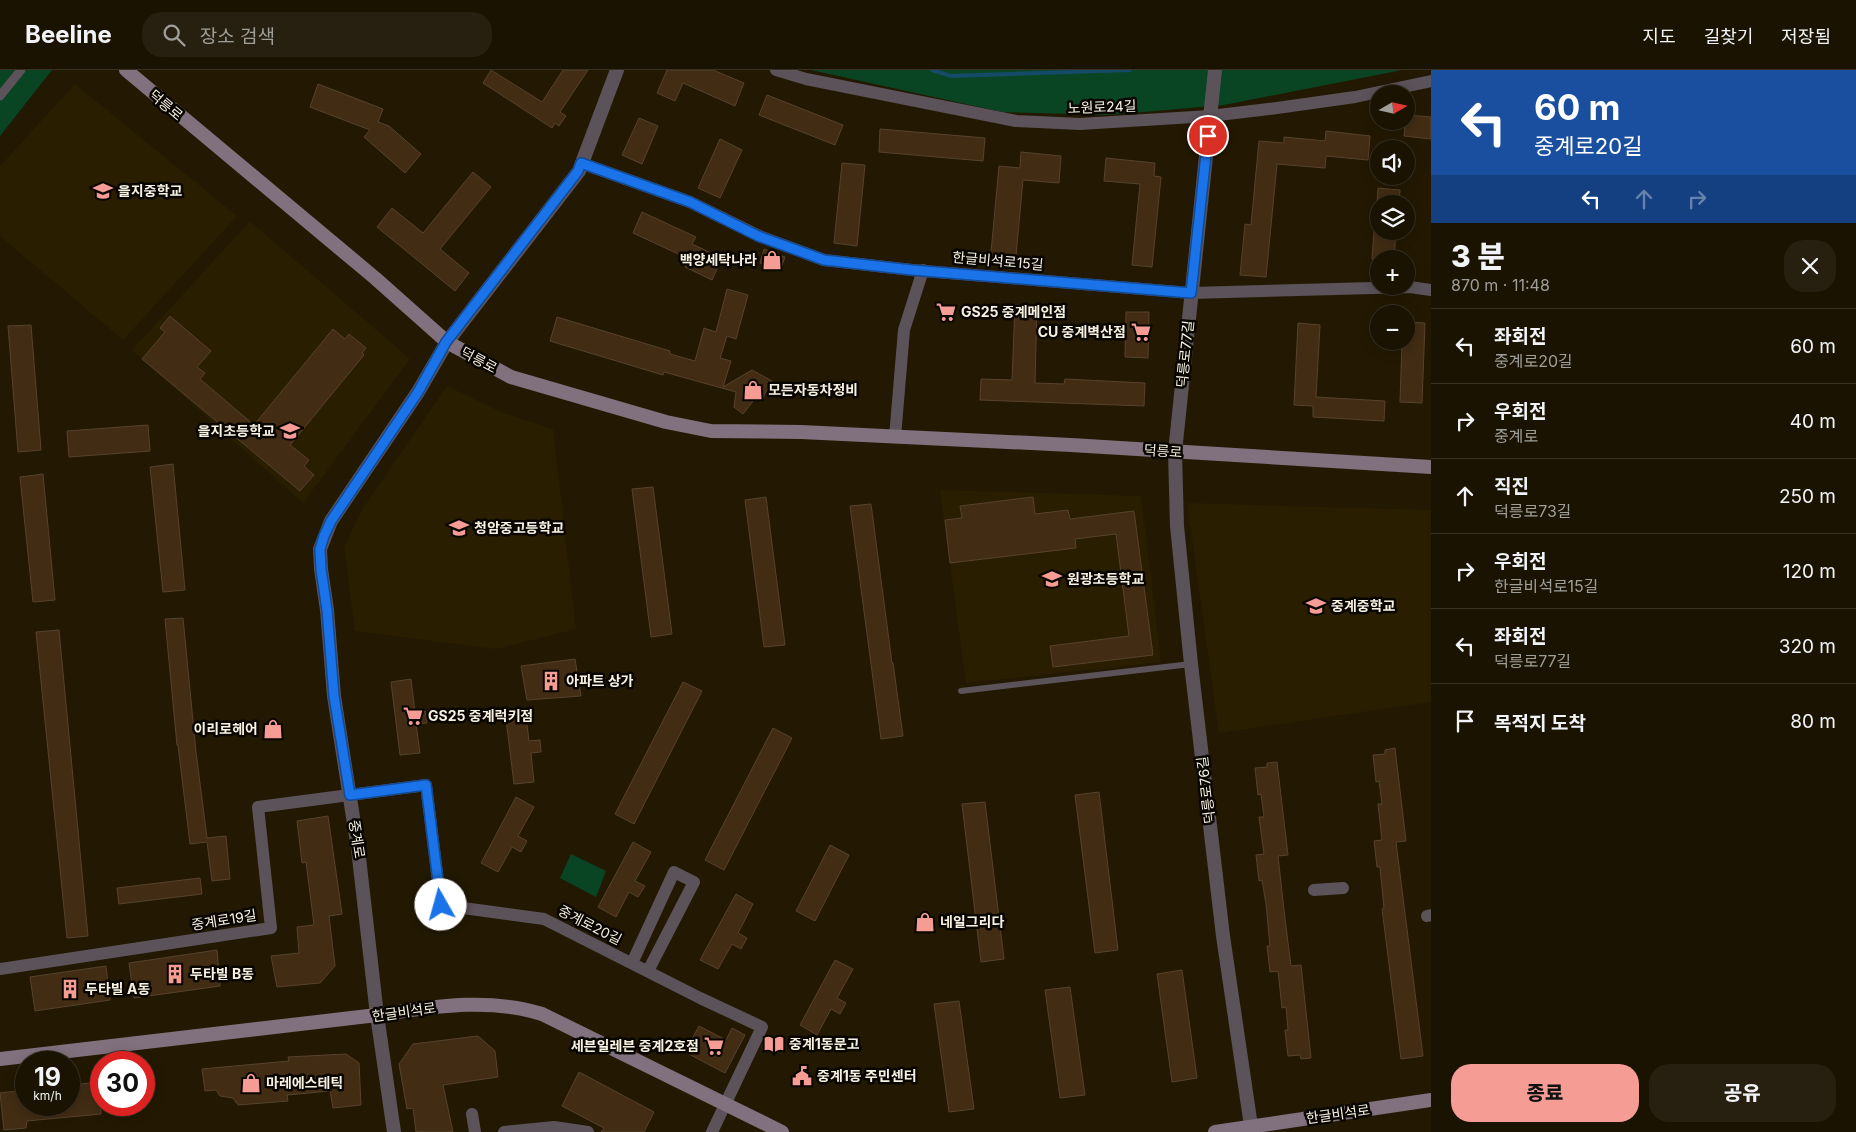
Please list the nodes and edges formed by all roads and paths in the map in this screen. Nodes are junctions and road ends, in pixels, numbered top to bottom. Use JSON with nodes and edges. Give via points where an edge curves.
{"nodes":[{"id":1,"x":21,"y":70,"type":"edge"},
{"id":2,"x":617,"y":70,"type":"edge"},
{"id":3,"x":776,"y":70,"type":"edge"},
{"id":4,"x":1215,"y":70,"type":"edge"},
{"id":5,"x":132,"y":72,"type":"edge"},
{"id":6,"x":1431,"y":81,"type":"edge"},
{"id":7,"x":0,"y":96,"type":"edge"},
{"id":8,"x":1210,"y":112,"type":"junction"},
{"id":9,"x":581,"y":163,"type":"junction"},
{"id":10,"x":923,"y":270,"type":"junction"},
{"id":11,"x":1431,"y":290,"type":"edge"},
{"id":12,"x":1191,"y":293,"type":"junction"},
{"id":13,"x":446,"y":342,"type":"junction"},
{"id":14,"x":896,"y":437,"type":"junction"},
{"id":15,"x":1175,"y":452,"type":"junction"},
{"id":16,"x":1431,"y":466,"type":"edge"},
{"id":17,"x":1191,"y":664,"type":"junction"},
{"id":18,"x":961,"y":691,"type":"dead end"},
{"id":19,"x":350,"y":795,"type":"junction"},
{"id":20,"x":1343,"y":888,"type":"dead end"},
{"id":21,"x":1314,"y":890,"type":"dead end"},
{"id":22,"x":632,"y":963,"type":"junction"},
{"id":23,"x":0,"y":969,"type":"edge"},
{"id":24,"x":648,"y":971,"type":"junction"},
{"id":25,"x":377,"y":1016,"type":"junction"},
{"id":26,"x":0,"y":1059,"type":"edge"},
{"id":27,"x":1431,"y":1100,"type":"edge"},
{"id":28,"x":724,"y":1104,"type":"junction"},
{"id":29,"x":472,"y":1114,"type":"dead end"},
{"id":30,"x":1251,"y":1126,"type":"junction"},
{"id":31,"x":394,"y":1132,"type":"edge"},
{"id":32,"x":475,"y":1132,"type":"edge"},
{"id":33,"x":504,"y":1132,"type":"edge"},
{"id":34,"x":588,"y":1132,"type":"edge"},
{"id":35,"x":712,"y":1132,"type":"edge"},
{"id":36,"x":782,"y":1132,"type":"edge"},
{"id":37,"x":1215,"y":1132,"type":"edge"}],
"edges":[{"from":1,"to":7,"type":"street"},
{"from":2,"to":9,"type":"street","name":"중계로"},
{"from":3,"to":8,"type":"street","name":"노원로24길","via":[[806,79],[1016,121],[1080,124]]},
{"from":4,"to":8,"type":"street","name":"덕릉로77길"},
{"from":5,"to":13,"type":"main road","name":"덕릉로","via":[[376,278]]},
{"from":6,"to":8,"type":"street","name":"노원로24길","via":[[1355,97]]},
{"from":8,"to":12,"type":"street","name":"덕릉로77길"},
{"from":9,"to":10,"type":"street","name":"한글비석로15길","via":[[690,202],[758,236],[824,260]]},
{"from":9,"to":13,"type":"street","name":"중계로"},
{"from":10,"to":12,"type":"street","name":"한글비석로15길"},
{"from":10,"to":14,"type":"street","via":[[904,330]]},
{"from":11,"to":12,"type":"street","name":"한글비석로15길","via":[[1410,287]]},
{"from":12,"to":15,"type":"street","name":"덕릉로77길"},
{"from":13,"to":14,"type":"main road","name":"덕릉로","via":[[512,377],[666,422],[711,431]]},
{"from":13,"to":19,"type":"street","name":"중계로","via":[[418,392],[331,521],[320,549],[334,696]]},
{"from":14,"to":15,"type":"main road","name":"덕릉로"},
{"from":15,"to":16,"type":"main road","name":"덕릉로"},
{"from":15,"to":17,"type":"street","name":"덕릉로76길","via":[[1177,526]]},
{"from":17,"to":18,"type":"lane"},
{"from":17,"to":30,"type":"street","name":"덕릉로76길","via":[[1223,936]]},
{"from":19,"to":22,"type":"street","name":"중계로20길","via":[[426,785],[441,905],[544,919]]},
{"from":19,"to":23,"type":"street","name":"중계로19길","via":[[258,807],[271,928]]},
{"from":19,"to":25,"type":"street","name":"중계로"},
{"from":20,"to":21,"type":"street"},
{"from":22,"to":24,"type":"street","name":"중계로20길"},
{"from":22,"to":24,"type":"street","via":[[674,872],[694,882]]},
{"from":24,"to":28,"type":"street","name":"중계로20길","via":[[762,1027]]},
{"from":25,"to":26,"type":"main road","name":"한글비석로"},
{"from":25,"to":28,"type":"main road","name":"한글비석로","via":[[430,1007],[482,1004],[531,1010]]},
{"from":25,"to":31,"type":"street","name":"중계로"},
{"from":27,"to":30,"type":"main road","name":"한글비석로"},
{"from":28,"to":35,"type":"street"},
{"from":28,"to":36,"type":"main road","name":"한글비석로"},
{"from":29,"to":32,"type":"street"},
{"from":30,"to":37,"type":"main road","name":"한글비석로"},
{"from":33,"to":34,"type":"street","via":[[554,1127]]}]}
